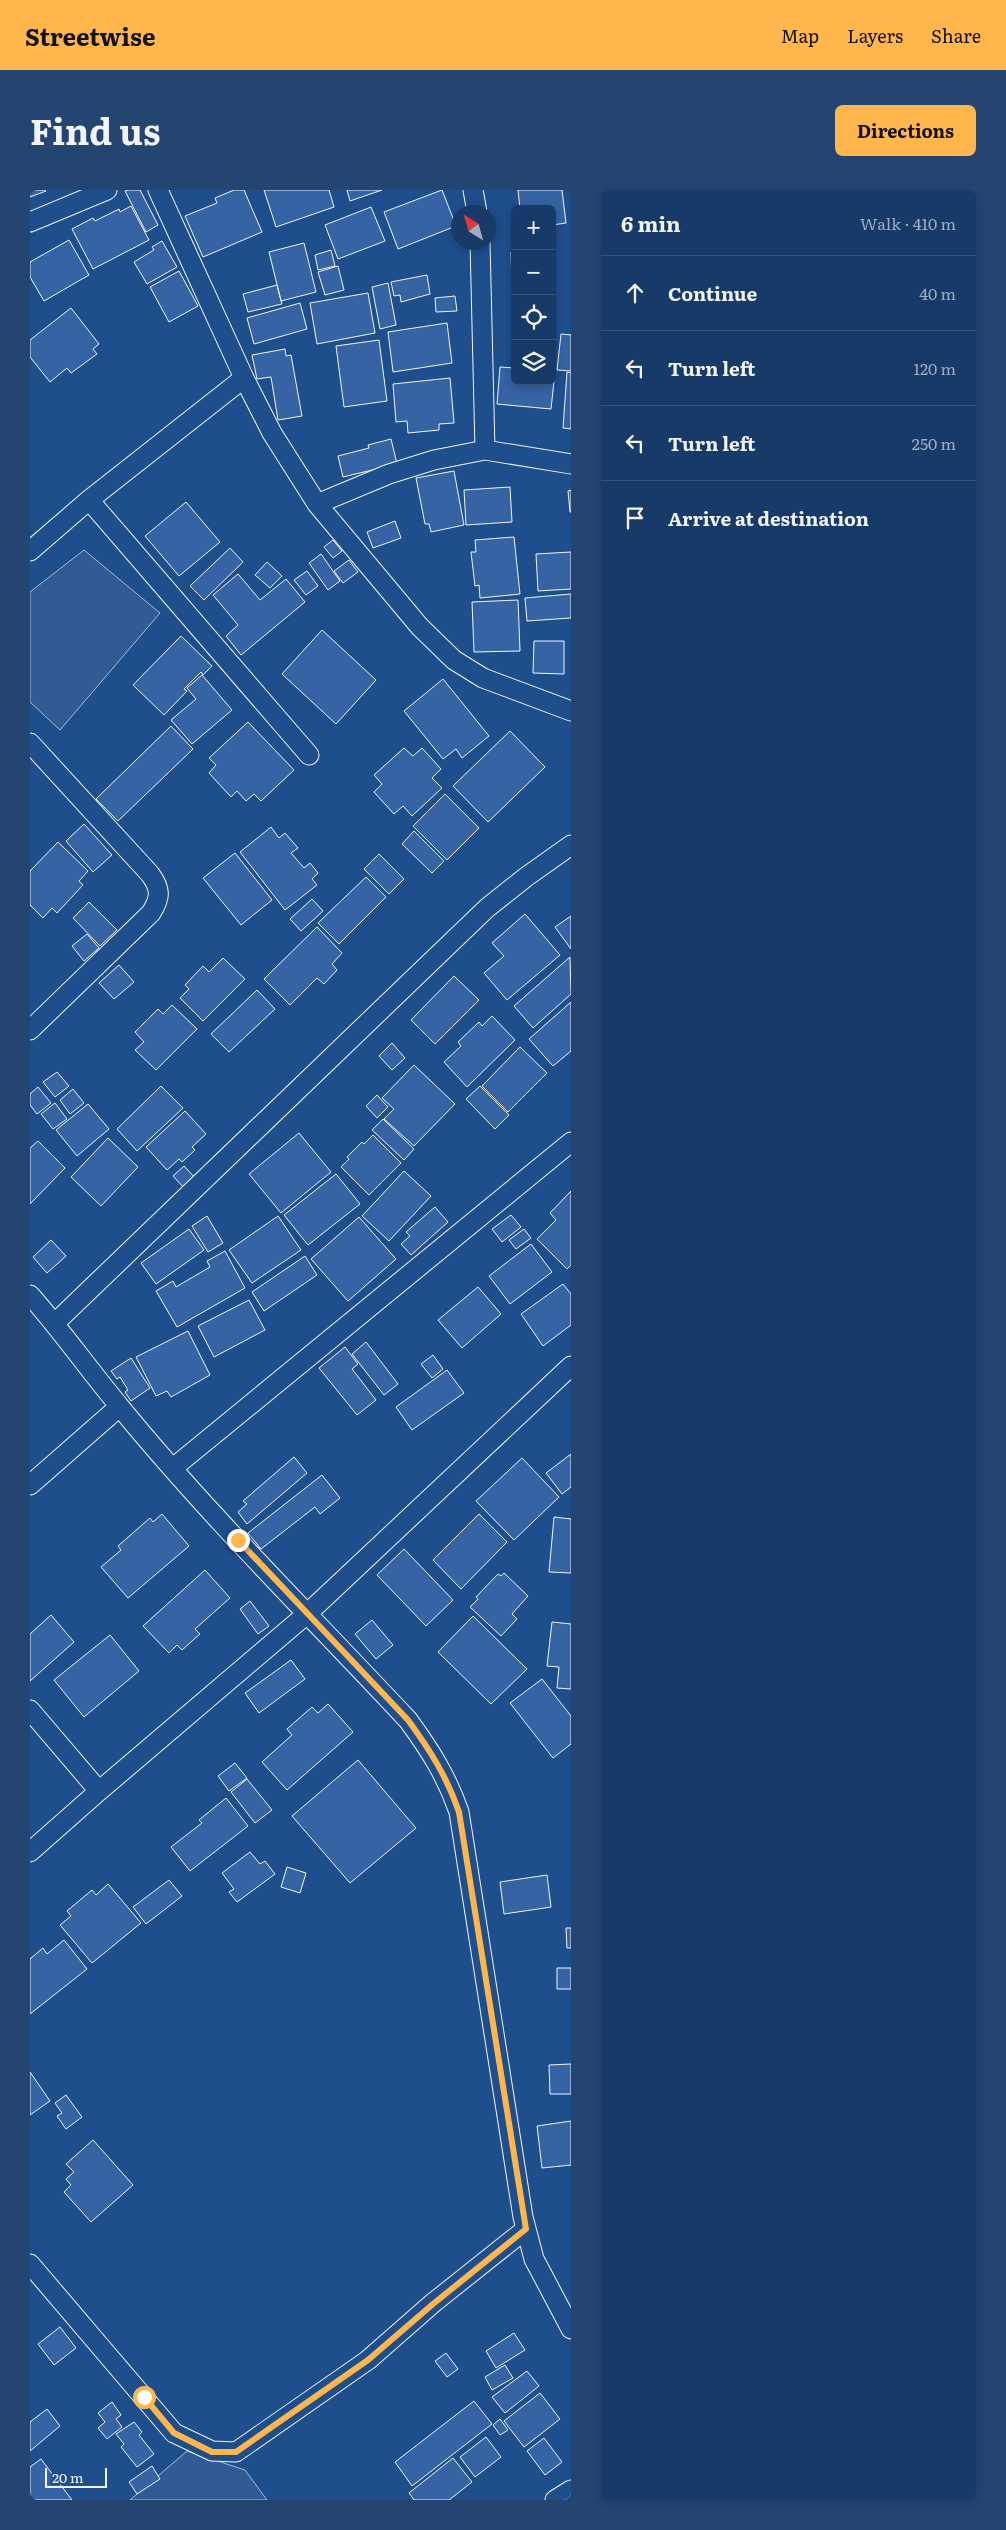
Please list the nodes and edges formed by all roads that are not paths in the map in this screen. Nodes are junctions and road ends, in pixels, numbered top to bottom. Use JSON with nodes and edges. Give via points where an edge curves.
{"nodes":[{"id":1,"x":107,"y":190,"type":"edge"},
{"id":2,"x":158,"y":190,"type":"edge"},
{"id":3,"x":473,"y":190,"type":"edge"},
{"id":4,"x":476,"y":205,"type":"edge"},
{"id":5,"x":30,"y":222,"type":"edge"},
{"id":6,"x":480,"y":250,"type":"edge"},
{"id":7,"x":244,"y":378,"type":"junction"},
{"id":8,"x":486,"y":450,"type":"junction"},
{"id":9,"x":571,"y":464,"type":"edge"},
{"id":10,"x":89,"y":500,"type":"junction"},
{"id":11,"x":317,"y":504,"type":"junction"},
{"id":12,"x":30,"y":551,"type":"edge"},
{"id":13,"x":571,"y":711,"type":"edge"},
{"id":14,"x":30,"y":743,"type":"edge"},
{"id":15,"x":309,"y":754,"type":"dead end"},
{"id":16,"x":571,"y":846,"type":"edge"},
{"id":17,"x":30,"y":1030,"type":"edge"},
{"id":18,"x":571,"y":1142,"type":"edge"},
{"id":19,"x":30,"y":1294,"type":"edge"},
{"id":20,"x":55,"y":1323,"type":"junction"},
{"id":21,"x":571,"y":1366,"type":"edge"},
{"id":22,"x":119,"y":1407,"type":"junction"},
{"id":23,"x":172,"y":1468,"type":"junction"},
{"id":24,"x":30,"y":1485,"type":"edge"},
{"id":25,"x":308,"y":1613,"type":"junction"},
{"id":26,"x":30,"y":1710,"type":"edge"},
{"id":27,"x":99,"y":1791,"type":"junction"},
{"id":28,"x":30,"y":1852,"type":"edge"},
{"id":29,"x":526,"y":2229,"type":"junction"},
{"id":30,"x":30,"y":2264,"type":"edge"},
{"id":31,"x":571,"y":2329,"type":"edge"},
{"id":32,"x":571,"y":2490,"type":"edge"},
{"id":33,"x":556,"y":2500,"type":"edge"}],
"edges":[{"from":1,"to":5,"type":"street"},
{"from":2,"to":7,"type":"street"},
{"from":3,"to":4,"type":"street"},
{"from":6,"to":8,"type":"street"},
{"from":7,"to":10,"type":"street"},
{"from":7,"to":11,"type":"street","via":[[272,433]]},
{"from":8,"to":9,"type":"street"},
{"from":8,"to":11,"type":"street","via":[[407,468]]},
{"from":10,"to":12,"type":"street"},
{"from":10,"to":15,"type":"street"},
{"from":11,"to":13,"type":"street","via":[[420,627],[454,660],[483,678]]},
{"from":14,"to":17,"type":"street","via":[[150,874],[160,893],[151,913]]},
{"from":16,"to":20,"type":"street","via":[[487,908]]},
{"from":18,"to":23,"type":"street"},
{"from":19,"to":20,"type":"street"},
{"from":20,"to":22,"type":"street"},
{"from":21,"to":25,"type":"street"},
{"from":22,"to":23,"type":"street"},
{"from":22,"to":24,"type":"street"},
{"from":23,"to":25,"type":"street"},
{"from":25,"to":27,"type":"street"},
{"from":25,"to":29,"type":"street","via":[[408,1720],[432,1752],[449,1783],[459,1812]]},
{"from":26,"to":27,"type":"street"},
{"from":27,"to":28,"type":"street"},
{"from":29,"to":30,"type":"street","via":[[368,2360],[236,2452],[212,2452],[174,2433]]},
{"from":29,"to":31,"type":"street","via":[[534,2259]]},
{"from":32,"to":33,"type":"street"}]}
